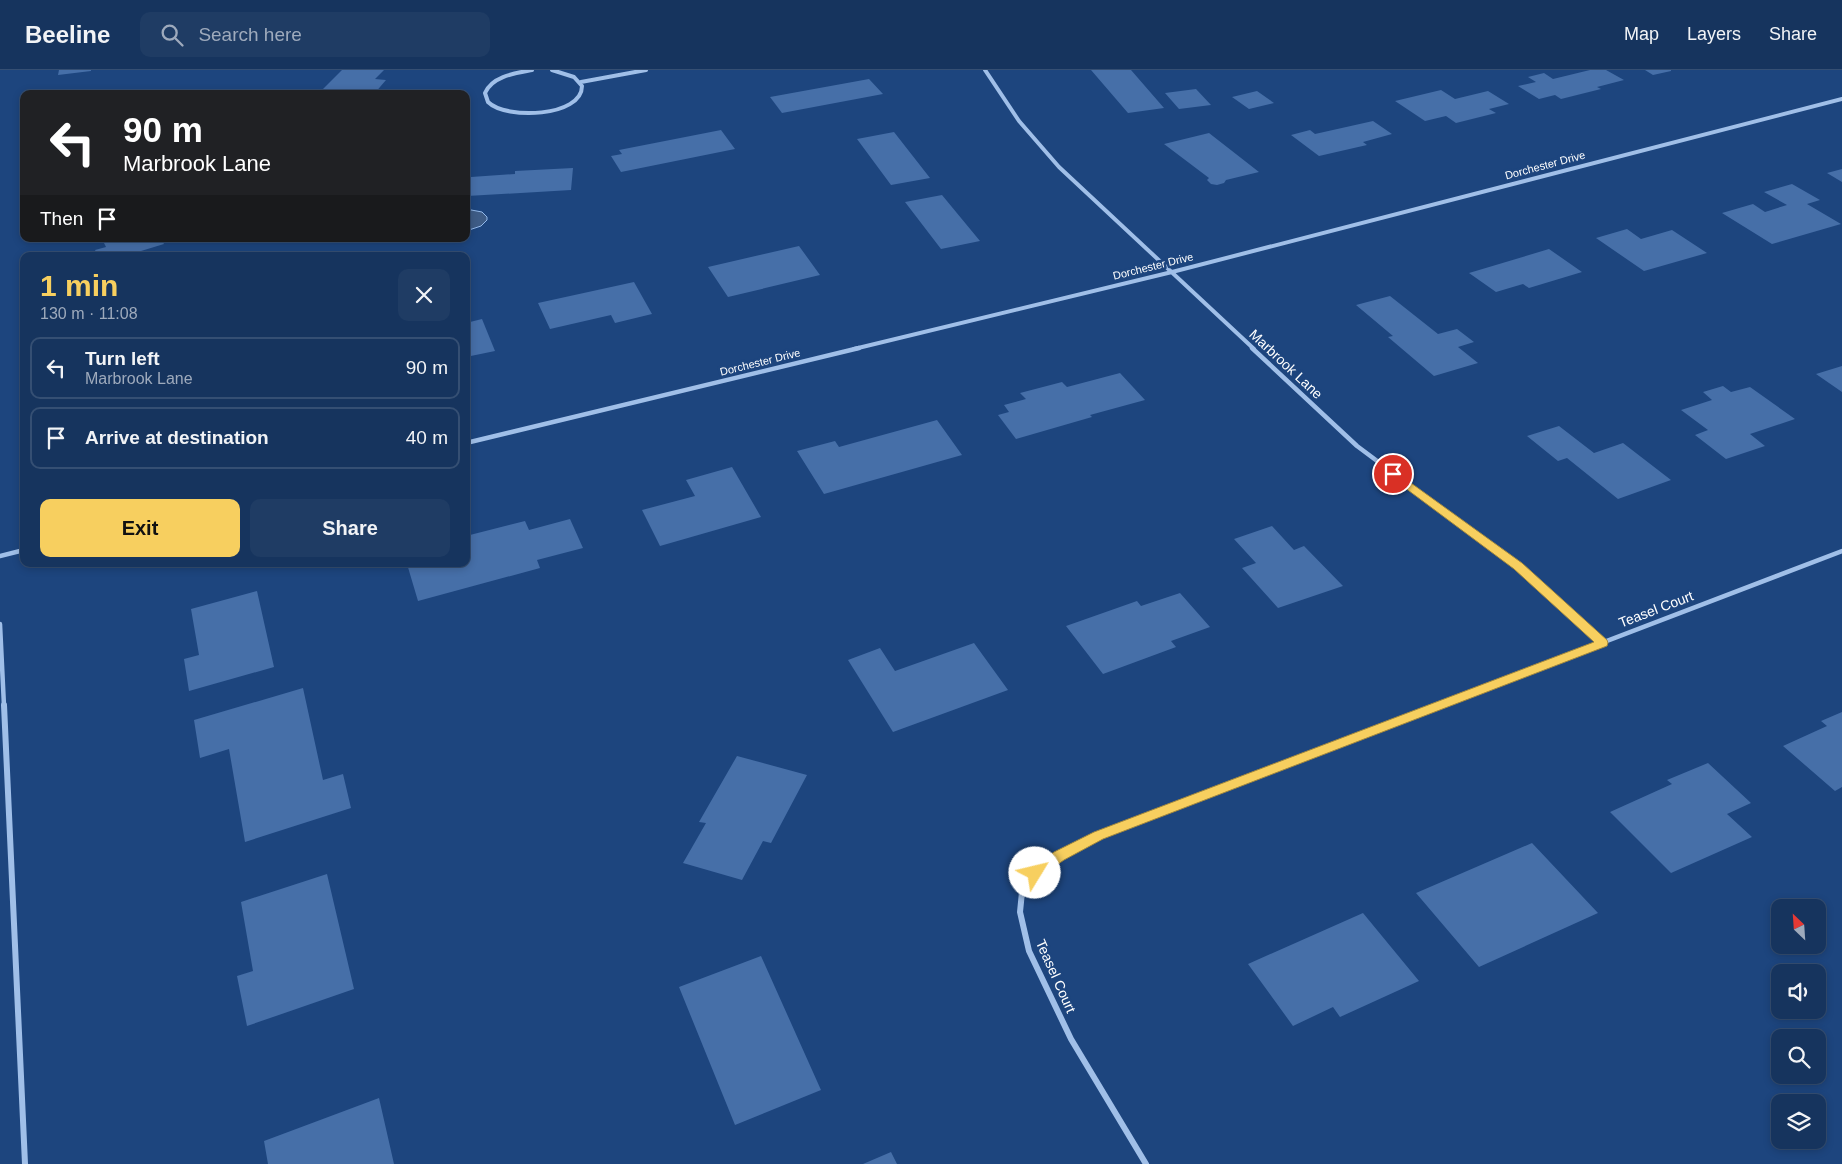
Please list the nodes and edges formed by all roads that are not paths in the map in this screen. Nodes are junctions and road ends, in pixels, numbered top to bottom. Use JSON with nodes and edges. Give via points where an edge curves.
{"nodes":[{"id":1,"x":532,"y":70,"type":"edge"},
{"id":2,"x":552,"y":70,"type":"edge"},
{"id":3,"x":646,"y":70,"type":"edge"},
{"id":4,"x":985,"y":70,"type":"edge"},
{"id":5,"x":581,"y":82,"type":"junction"},
{"id":6,"x":1842,"y":98,"type":"edge"},
{"id":7,"x":1172,"y":272,"type":"junction"},
{"id":8,"x":470,"y":442,"type":"edge"},
{"id":9,"x":20,"y":551,"type":"edge"},
{"id":10,"x":1842,"y":551,"type":"edge"},
{"id":11,"x":0,"y":556,"type":"edge"},
{"id":12,"x":0,"y":624,"type":"edge"},
{"id":13,"x":1603,"y":643,"type":"junction"},
{"id":14,"x":25,"y":1164,"type":"edge"},
{"id":15,"x":1146,"y":1164,"type":"edge"}],
"edges":[{"from":1,"to":5,"type":"street","via":[[493,82],[486,89],[488,103],[510,112],[542,112],[570,103],[583,89]]},
{"from":2,"to":5,"type":"street","via":[[574,76]]},
{"from":3,"to":5,"type":"street"},
{"from":4,"to":7,"type":"street","name":"Marbrook Lane","via":[[1027,133]]},
{"from":6,"to":7,"type":"street","name":"Dorchester Drive"},
{"from":7,"to":8,"type":"street","name":"Dorchester Drive"},
{"from":7,"to":13,"type":"street","name":"Marbrook Lane","via":[[1357,446],[1518,566]]},
{"from":9,"to":11,"type":"street"},
{"from":10,"to":13,"type":"street","name":"Teasel Court"},
{"from":12,"to":14,"type":"street"},
{"from":13,"to":15,"type":"street","name":"Teasel Court","via":[[1099,836],[1059,856],[1023,882],[1020,912],[1029,951],[1071,1039]]}]}
